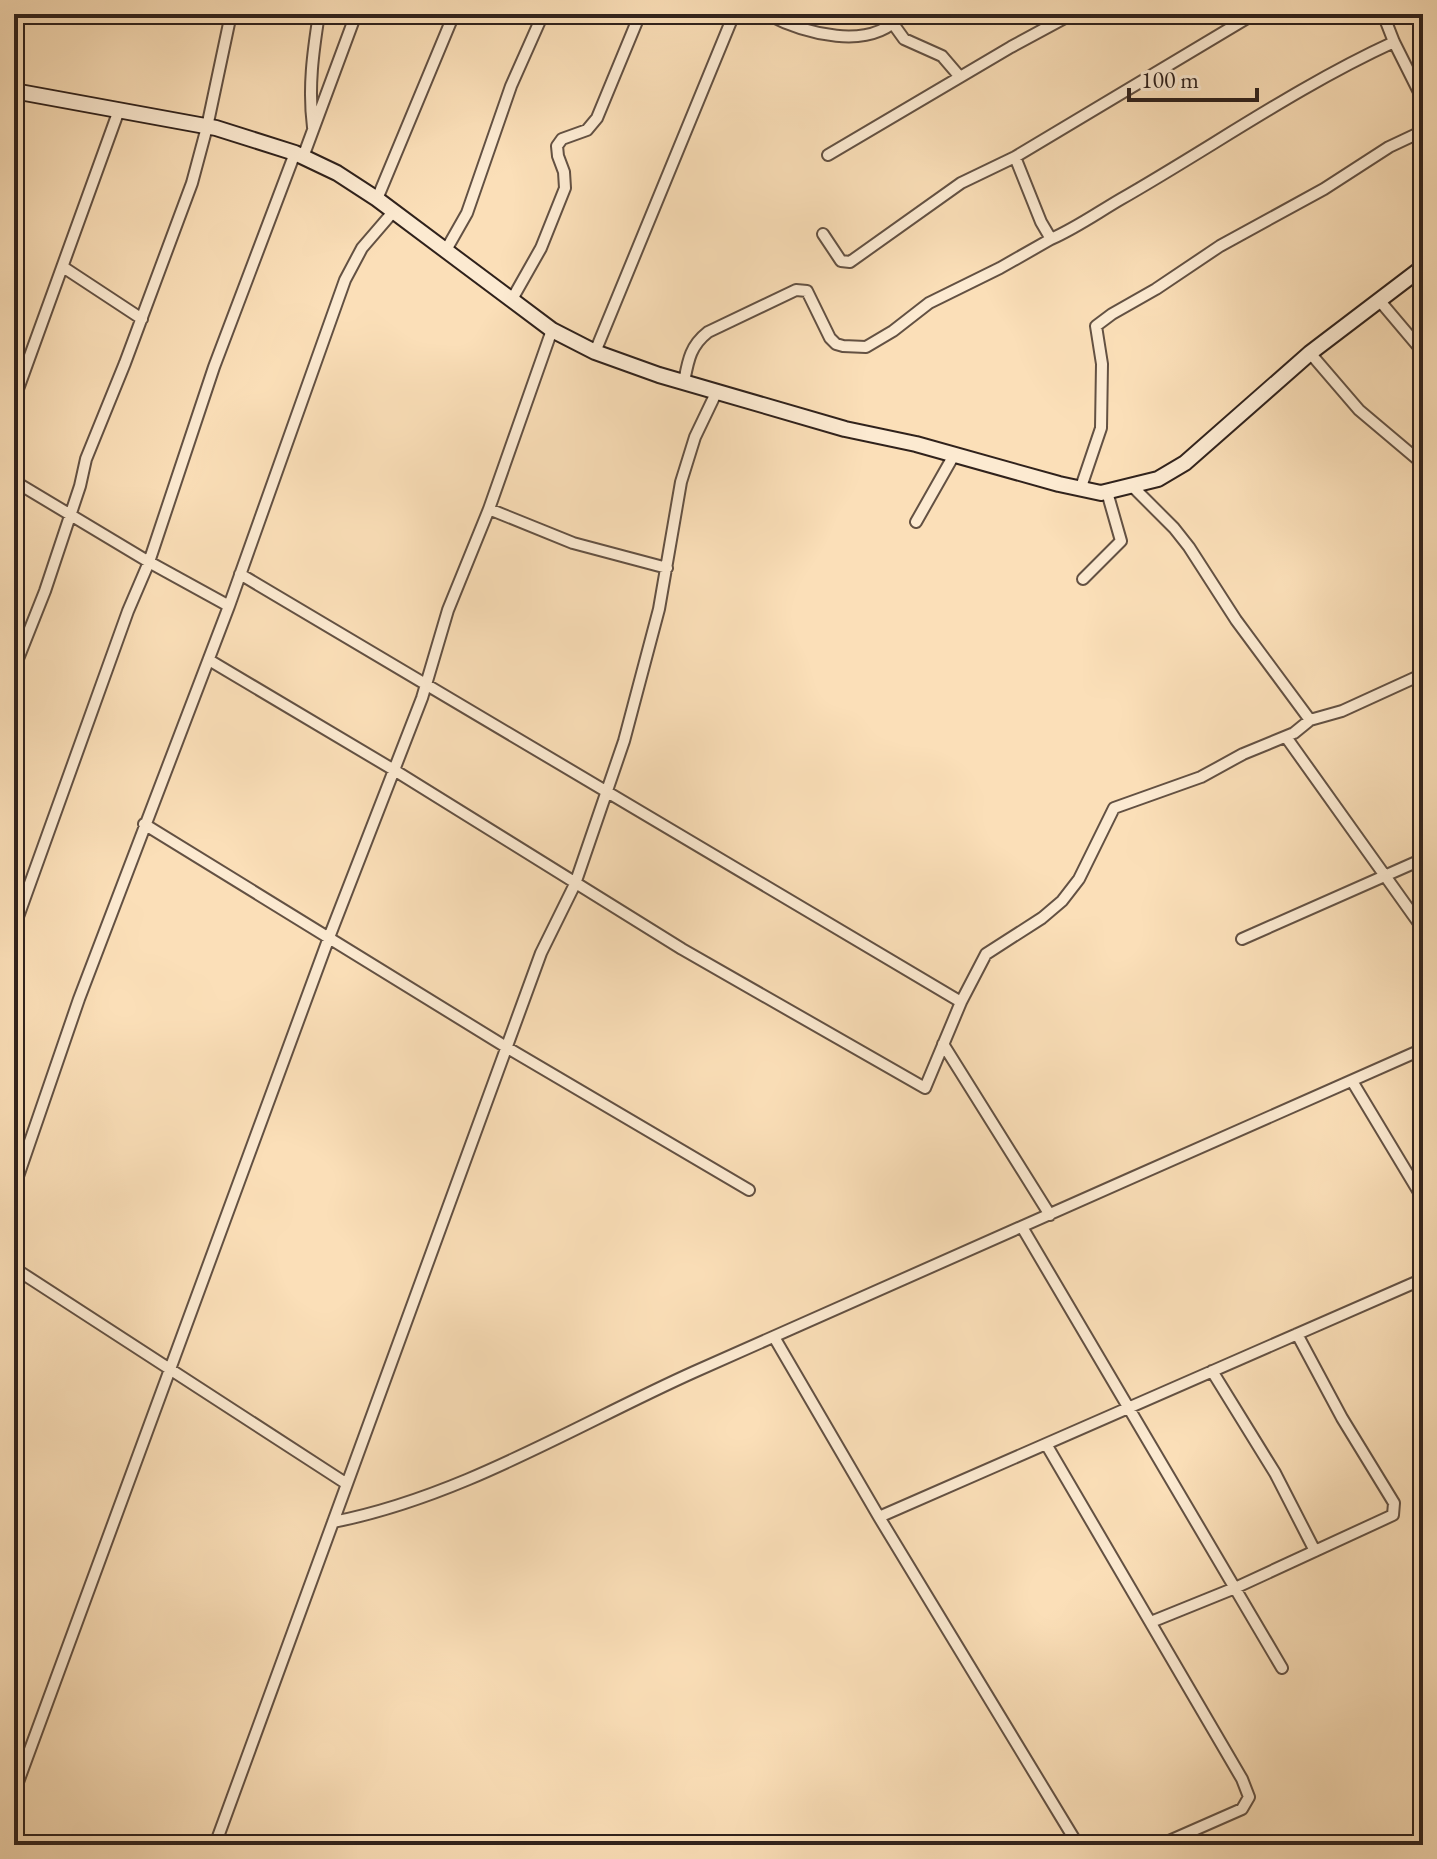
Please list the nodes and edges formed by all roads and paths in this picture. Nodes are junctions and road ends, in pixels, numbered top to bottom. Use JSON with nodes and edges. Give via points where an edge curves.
{"nodes":[{"id":1,"x":231,"y":14,"type":"edge"},
{"id":2,"x":319,"y":14,"type":"edge"},
{"id":3,"x":356,"y":14,"type":"edge"},
{"id":4,"x":454,"y":14,"type":"edge"},
{"id":5,"x":543,"y":14,"type":"edge"},
{"id":6,"x":640,"y":14,"type":"edge"},
{"id":7,"x":734,"y":14,"type":"edge"},
{"id":8,"x":767,"y":14,"type":"edge"},
{"id":9,"x":902,"y":14,"type":"edge"},
{"id":10,"x":1072,"y":14,"type":"edge"},
{"id":11,"x":1254,"y":14,"type":"edge"},
{"id":12,"x":1383,"y":14,"type":"edge"},
{"id":13,"x":889,"y":19,"type":"edge"},
{"id":14,"x":1394,"y":42,"type":"junction"},
{"id":15,"x":960,"y":77,"type":"junction"},
{"id":16,"x":18,"y":92,"type":"edge"},
{"id":17,"x":1423,"y":100,"type":"edge"},
{"id":18,"x":119,"y":110,"type":"junction"},
{"id":19,"x":14,"y":112,"type":"edge"},
{"id":20,"x":207,"y":127,"type":"junction"},
{"id":21,"x":313,"y":127,"type":"junction"},
{"id":22,"x":1423,"y":131,"type":"edge"},
{"id":23,"x":299,"y":155,"type":"junction"},
{"id":24,"x":828,"y":155,"type":"dead end"},
{"id":25,"x":1015,"y":157,"type":"junction"},
{"id":26,"x":377,"y":199,"type":"junction"},
{"id":27,"x":393,"y":212,"type":"junction"},
{"id":28,"x":823,"y":234,"type":"dead end"},
{"id":29,"x":1051,"y":239,"type":"junction"},
{"id":30,"x":446,"y":250,"type":"junction"},
{"id":31,"x":63,"y":267,"type":"junction"},
{"id":32,"x":1423,"y":267,"type":"edge"},
{"id":33,"x":1379,"y":300,"type":"junction"},
{"id":34,"x":511,"y":301,"type":"junction"},
{"id":35,"x":142,"y":319,"type":"junction"},
{"id":36,"x":552,"y":330,"type":"junction"},
{"id":37,"x":595,"y":352,"type":"junction"},
{"id":38,"x":1423,"y":352,"type":"edge"},
{"id":39,"x":1310,"y":353,"type":"junction"},
{"id":40,"x":684,"y":382,"type":"junction"},
{"id":41,"x":717,"y":391,"type":"junction"},
{"id":42,"x":14,"y":400,"type":"edge"},
{"id":43,"x":954,"y":455,"type":"junction"},
{"id":44,"x":1423,"y":464,"type":"edge"},
{"id":45,"x":14,"y":481,"type":"edge"},
{"id":46,"x":1132,"y":486,"type":"junction"},
{"id":47,"x":1080,"y":490,"type":"junction"},
{"id":48,"x":1107,"y":492,"type":"junction"},
{"id":49,"x":489,"y":509,"type":"junction"},
{"id":50,"x":69,"y":513,"type":"junction"},
{"id":51,"x":916,"y":522,"type":"dead end"},
{"id":52,"x":149,"y":562,"type":"junction"},
{"id":53,"x":667,"y":568,"type":"junction"},
{"id":54,"x":240,"y":574,"type":"junction"},
{"id":55,"x":1083,"y":579,"type":"dead end"},
{"id":56,"x":229,"y":606,"type":"junction"},
{"id":57,"x":209,"y":660,"type":"junction"},
{"id":58,"x":14,"y":669,"type":"edge"},
{"id":59,"x":1423,"y":674,"type":"edge"},
{"id":60,"x":426,"y":685,"type":"junction"},
{"id":61,"x":1310,"y":720,"type":"junction"},
{"id":62,"x":1286,"y":737,"type":"junction"},
{"id":63,"x":394,"y":770,"type":"junction"},
{"id":64,"x":605,"y":791,"type":"junction"},
{"id":65,"x":144,"y":824,"type":"junction"},
{"id":66,"x":1423,"y":859,"type":"edge"},
{"id":67,"x":1387,"y":875,"type":"junction"},
{"id":68,"x":575,"y":884,"type":"junction"},
{"id":69,"x":14,"y":928,"type":"edge"},
{"id":70,"x":1423,"y":929,"type":"edge"},
{"id":71,"x":1242,"y":939,"type":"dead end"},
{"id":72,"x":328,"y":940,"type":"junction"},
{"id":73,"x":961,"y":1002,"type":"junction"},
{"id":74,"x":943,"y":1044,"type":"junction"},
{"id":75,"x":506,"y":1047,"type":"junction"},
{"id":76,"x":1423,"y":1049,"type":"edge"},
{"id":77,"x":1352,"y":1081,"type":"junction"},
{"id":78,"x":14,"y":1188,"type":"edge"},
{"id":79,"x":749,"y":1190,"type":"dead end"},
{"id":80,"x":1423,"y":1199,"type":"edge"},
{"id":81,"x":1050,"y":1215,"type":"junction"},
{"id":82,"x":1022,"y":1227,"type":"junction"},
{"id":83,"x":14,"y":1268,"type":"edge"},
{"id":84,"x":1423,"y":1279,"type":"edge"},
{"id":85,"x":1297,"y":1334,"type":"junction"},
{"id":86,"x":774,"y":1337,"type":"junction"},
{"id":87,"x":170,"y":1370,"type":"junction"},
{"id":88,"x":1212,"y":1371,"type":"junction"},
{"id":89,"x":1130,"y":1407,"type":"junction"},
{"id":90,"x":1046,"y":1444,"type":"junction"},
{"id":91,"x":347,"y":1484,"type":"junction"},
{"id":92,"x":879,"y":1517,"type":"junction"},
{"id":93,"x":333,"y":1522,"type":"junction"},
{"id":94,"x":1315,"y":1551,"type":"junction"},
{"id":95,"x":1235,"y":1588,"type":"junction"},
{"id":96,"x":1151,"y":1622,"type":"junction"},
{"id":97,"x":1282,"y":1668,"type":"dead end"},
{"id":98,"x":14,"y":1793,"type":"edge"},
{"id":99,"x":215,"y":1845,"type":"edge"},
{"id":100,"x":1078,"y":1845,"type":"edge"},
{"id":101,"x":1160,"y":1845,"type":"edge"}],
"edges":[{"from":1,"to":20,"type":"street"},
{"from":2,"to":21,"type":"street","via":[[310,74]]},
{"from":3,"to":21,"type":"street"},
{"from":4,"to":26,"type":"street"},
{"from":5,"to":30,"type":"street","via":[[511,86],[467,213]]},
{"from":6,"to":34,"type":"street","via":[[597,118],[587,130],[557,146],[565,188],[541,248]]},
{"from":7,"to":37,"type":"street"},
{"from":8,"to":13,"type":"street","via":[[832,36],[872,32]]},
{"from":9,"to":13,"type":"street"},
{"from":10,"to":15,"type":"street"},
{"from":11,"to":25,"type":"street"},
{"from":12,"to":14,"type":"street"},
{"from":13,"to":15,"type":"street","via":[[904,39],[942,56]]},
{"from":14,"to":17,"type":"street"},
{"from":14,"to":29,"type":"street","via":[[1278,103]]},
{"from":15,"to":24,"type":"street"},
{"from":16,"to":18,"type":"street"},
{"from":16,"to":19,"type":"street"},
{"from":18,"to":20,"type":"street"},
{"from":18,"to":31,"type":"street"},
{"from":20,"to":23,"type":"street"},
{"from":20,"to":35,"type":"street"},
{"from":21,"to":23,"type":"street"},
{"from":22,"to":47,"type":"street","via":[[1220,246],[1096,326],[1102,364],[1101,428]]},
{"from":23,"to":26,"type":"street"},
{"from":23,"to":52,"type":"street","via":[[214,367]]},
{"from":25,"to":28,"type":"street","via":[[961,183],[850,262],[841,261]]},
{"from":25,"to":29,"type":"street"},
{"from":26,"to":27,"type":"street"},
{"from":27,"to":30,"type":"street"},
{"from":27,"to":54,"type":"street","via":[[350,268]]},
{"from":29,"to":40,"type":"street","via":[[929,303],[866,347],[836,344],[807,291],[796,290],[698,340]]},
{"from":30,"to":34,"type":"street"},
{"from":31,"to":35,"type":"street"},
{"from":31,"to":42,"type":"street"},
{"from":32,"to":33,"type":"street"},
{"from":33,"to":38,"type":"street"},
{"from":33,"to":39,"type":"street"},
{"from":34,"to":36,"type":"street"},
{"from":35,"to":50,"type":"street"},
{"from":36,"to":37,"type":"street"},
{"from":36,"to":49,"type":"street"},
{"from":37,"to":40,"type":"street"},
{"from":39,"to":44,"type":"street","via":[[1359,410]]},
{"from":39,"to":46,"type":"street","via":[[1185,463]]},
{"from":40,"to":41,"type":"street"},
{"from":41,"to":43,"type":"street"},
{"from":41,"to":53,"type":"street","via":[[681,482]]},
{"from":43,"to":47,"type":"street"},
{"from":43,"to":51,"type":"street"},
{"from":45,"to":50,"type":"street"},
{"from":46,"to":48,"type":"street"},
{"from":46,"to":61,"type":"street","via":[[1189,547]]},
{"from":47,"to":48,"type":"street"},
{"from":48,"to":55,"type":"street","via":[[1121,541]]},
{"from":49,"to":53,"type":"street","via":[[573,543]]},
{"from":49,"to":60,"type":"street","via":[[448,610]]},
{"from":50,"to":52,"type":"street"},
{"from":50,"to":58,"type":"street"},
{"from":52,"to":56,"type":"street"},
{"from":52,"to":69,"type":"street"},
{"from":53,"to":64,"type":"street","via":[[624,741]]},
{"from":54,"to":56,"type":"street"},
{"from":54,"to":60,"type":"street"},
{"from":56,"to":57,"type":"street"},
{"from":57,"to":63,"type":"street"},
{"from":57,"to":65,"type":"street"},
{"from":59,"to":61,"type":"street"},
{"from":60,"to":63,"type":"street"},
{"from":60,"to":64,"type":"street"},
{"from":61,"to":62,"type":"street"},
{"from":62,"to":67,"type":"street"},
{"from":62,"to":73,"type":"street","via":[[1201,777],[1114,808],[1079,879],[1062,901],[986,954]]},
{"from":63,"to":68,"type":"street"},
{"from":63,"to":72,"type":"street"},
{"from":64,"to":68,"type":"street"},
{"from":64,"to":73,"type":"street"},
{"from":65,"to":72,"type":"street"},
{"from":65,"to":78,"type":"street"},
{"from":66,"to":67,"type":"street"},
{"from":67,"to":70,"type":"street"},
{"from":67,"to":71,"type":"street"},
{"from":68,"to":74,"type":"street","via":[[925,1088]]},
{"from":68,"to":75,"type":"street","via":[[541,953]]},
{"from":72,"to":75,"type":"street"},
{"from":72,"to":87,"type":"street"},
{"from":73,"to":74,"type":"street"},
{"from":74,"to":81,"type":"street"},
{"from":75,"to":79,"type":"street"},
{"from":75,"to":91,"type":"street"},
{"from":76,"to":77,"type":"street"},
{"from":77,"to":80,"type":"street"},
{"from":77,"to":81,"type":"street"},
{"from":81,"to":82,"type":"street"},
{"from":82,"to":86,"type":"street"},
{"from":82,"to":89,"type":"street"},
{"from":83,"to":87,"type":"street"},
{"from":84,"to":85,"type":"street"},
{"from":85,"to":88,"type":"street"},
{"from":85,"to":94,"type":"street","via":[[1394,1503],[1393,1515]]},
{"from":86,"to":92,"type":"street"},
{"from":86,"to":93,"type":"street","via":[[449,1487],[374,1514]]},
{"from":87,"to":91,"type":"street"},
{"from":87,"to":98,"type":"street"},
{"from":88,"to":89,"type":"street"},
{"from":88,"to":94,"type":"street","via":[[1275,1473]]},
{"from":89,"to":90,"type":"street"},
{"from":89,"to":95,"type":"street"},
{"from":90,"to":92,"type":"street"},
{"from":90,"to":96,"type":"street"},
{"from":91,"to":93,"type":"street"},
{"from":92,"to":100,"type":"street"},
{"from":93,"to":99,"type":"street"},
{"from":94,"to":95,"type":"street"},
{"from":95,"to":96,"type":"street"},
{"from":95,"to":97,"type":"street"},
{"from":96,"to":101,"type":"street","via":[[1249,1797],[1242,1809]]}]}
